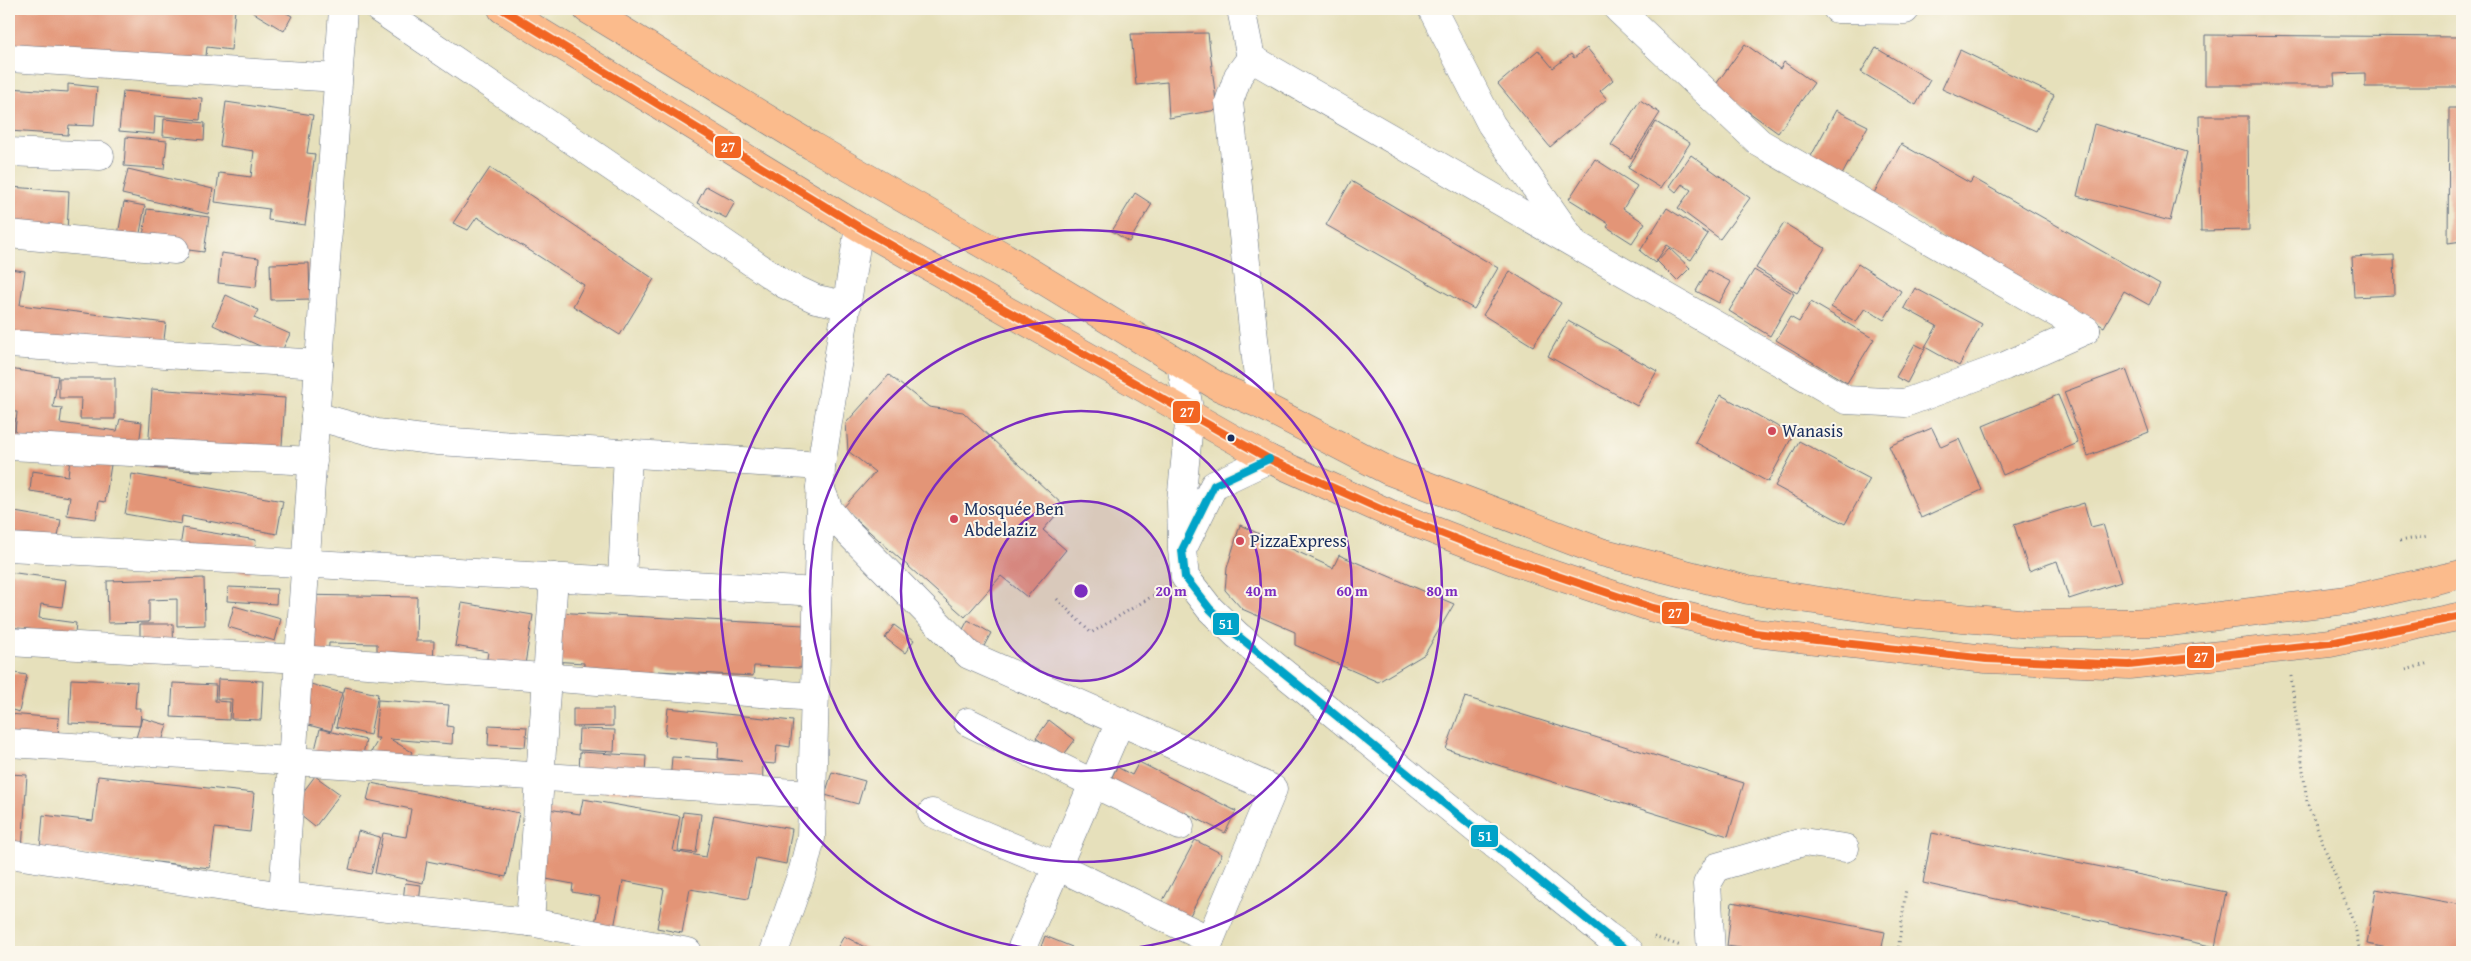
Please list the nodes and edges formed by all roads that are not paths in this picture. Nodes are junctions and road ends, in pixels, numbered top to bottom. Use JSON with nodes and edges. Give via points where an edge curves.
{"nodes":[{"id":1,"x":343,"y":9,"type":"edge"},
{"id":2,"x":379,"y":9,"type":"edge"},
{"id":3,"x":502,"y":9,"type":"edge"},
{"id":4,"x":587,"y":9,"type":"edge"},
{"id":5,"x":1241,"y":9,"type":"edge"},
{"id":6,"x":1432,"y":9,"type":"edge"},
{"id":7,"x":1618,"y":9,"type":"edge"},
{"id":8,"x":1837,"y":9,"type":"edge"},
{"id":9,"x":1905,"y":10,"type":"dead end"},
{"id":10,"x":9,"y":58,"type":"edge"},
{"id":11,"x":1251,"y":58,"type":"junction"},
{"id":12,"x":338,"y":78,"type":"junction"},
{"id":13,"x":9,"y":152,"type":"edge"},
{"id":14,"x":100,"y":156,"type":"dead end"},
{"id":15,"x":859,"y":227,"type":"junction"},
{"id":16,"x":9,"y":234,"type":"edge"},
{"id":17,"x":1577,"y":247,"type":"junction"},
{"id":18,"x":175,"y":250,"type":"dead end"},
{"id":19,"x":846,"y":304,"type":"junction"},
{"id":20,"x":9,"y":344,"type":"edge"},
{"id":21,"x":319,"y":364,"type":"junction"},
{"id":22,"x":1181,"y":364,"type":"junction"},
{"id":23,"x":1261,"y":405,"type":"junction"},
{"id":24,"x":1190,"y":415,"type":"junction"},
{"id":25,"x":315,"y":416,"type":"junction"},
{"id":26,"x":9,"y":446,"type":"edge"},
{"id":27,"x":628,"y":453,"type":"junction"},
{"id":28,"x":1269,"y":459,"type":"junction"},
{"id":29,"x":312,"y":461,"type":"junction"},
{"id":30,"x":820,"y":476,"type":"junction"},
{"id":31,"x":9,"y":547,"type":"edge"},
{"id":32,"x":1182,"y":550,"type":"junction"},
{"id":33,"x":306,"y":562,"type":"junction"},
{"id":34,"x":2462,"y":574,"type":"edge"},
{"id":35,"x":554,"y":577,"type":"junction"},
{"id":36,"x":622,"y":580,"type":"junction"},
{"id":37,"x":818,"y":592,"type":"junction"},
{"id":38,"x":2462,"y":616,"type":"edge"},
{"id":39,"x":9,"y":642,"type":"edge"},
{"id":40,"x":299,"y":659,"type":"junction"},
{"id":41,"x":547,"y":677,"type":"junction"},
{"id":42,"x":814,"y":697,"type":"junction"},
{"id":43,"x":968,"y":722,"type":"dead end"},
{"id":44,"x":1120,"y":722,"type":"junction"},
{"id":45,"x":9,"y":743,"type":"edge"},
{"id":46,"x":292,"y":760,"type":"junction"},
{"id":47,"x":541,"y":776,"type":"junction"},
{"id":48,"x":1094,"y":783,"type":"junction"},
{"id":49,"x":812,"y":794,"type":"junction"},
{"id":50,"x":932,"y":813,"type":"dead end"},
{"id":51,"x":1180,"y":826,"type":"dead end"},
{"id":52,"x":1845,"y":848,"type":"dead end"},
{"id":53,"x":9,"y":854,"type":"edge"},
{"id":54,"x":1058,"y":866,"type":"junction"},
{"id":55,"x":284,"y":896,"type":"junction"},
{"id":56,"x":530,"y":922,"type":"junction"},
{"id":57,"x":1605,"y":944,"type":"edge"},
{"id":58,"x":1208,"y":946,"type":"edge"},
{"id":59,"x":688,"y":952,"type":"edge"},
{"id":60,"x":774,"y":952,"type":"edge"},
{"id":61,"x":1020,"y":952,"type":"edge"},
{"id":62,"x":1630,"y":952,"type":"edge"},
{"id":63,"x":1711,"y":952,"type":"edge"}],
"edges":[{"from":1,"to":12,"type":"street"},
{"from":2,"to":19,"type":"street","via":[[784,284],[816,298]]},
{"from":3,"to":15,"type":"main road"},
{"from":4,"to":22,"type":"main road"},
{"from":5,"to":11,"type":"street"},
{"from":6,"to":17,"type":"street","via":[[1491,124]]},
{"from":7,"to":17,"type":"street","via":[[1760,142],[2086,330],[2005,366],[1905,403],[1846,400]]},
{"from":8,"to":9,"type":"street"},
{"from":10,"to":12,"type":"street"},
{"from":11,"to":17,"type":"street"},
{"from":11,"to":23,"type":"street","via":[[1238,76],[1230,102]]},
{"from":12,"to":21,"type":"street"},
{"from":13,"to":14,"type":"street"},
{"from":15,"to":19,"type":"street"},
{"from":15,"to":24,"type":"main road"},
{"from":16,"to":18,"type":"street"},
{"from":19,"to":30,"type":"street"},
{"from":20,"to":21,"type":"street"},
{"from":21,"to":25,"type":"street"},
{"from":22,"to":23,"type":"main road","via":[[1219,387]]},
{"from":22,"to":24,"type":"street"},
{"from":23,"to":34,"type":"main road","via":[[1388,471],[1601,552],[1748,590],[1894,612],[2031,624],[2170,622],[2346,600]]},
{"from":24,"to":28,"type":"main road"},
{"from":24,"to":32,"type":"street","via":[[1181,501]]},
{"from":25,"to":27,"type":"street","via":[[377,433],[438,442]]},
{"from":25,"to":29,"type":"street"},
{"from":26,"to":29,"type":"street"},
{"from":27,"to":30,"type":"street"},
{"from":27,"to":36,"type":"street"},
{"from":28,"to":32,"type":"street","via":[[1214,485]]},
{"from":28,"to":38,"type":"main road","via":[[1389,513],[1513,562],[1654,608],[1755,632],[1986,659],[2130,665],[2330,644]]},
{"from":29,"to":33,"type":"street"},
{"from":30,"to":37,"type":"street"},
{"from":30,"to":44,"type":"street","via":[[829,510],[841,525],[969,655]]},
{"from":31,"to":33,"type":"street"},
{"from":32,"to":57,"type":"street","via":[[1185,576],[1210,609],[1237,635]]},
{"from":33,"to":35,"type":"street"},
{"from":33,"to":40,"type":"street"},
{"from":35,"to":36,"type":"street"},
{"from":35,"to":41,"type":"street"},
{"from":36,"to":37,"type":"street"},
{"from":37,"to":42,"type":"street"},
{"from":39,"to":40,"type":"street"},
{"from":40,"to":41,"type":"street"},
{"from":40,"to":46,"type":"street"},
{"from":41,"to":42,"type":"street"},
{"from":41,"to":47,"type":"street"},
{"from":42,"to":49,"type":"street"},
{"from":43,"to":48,"type":"street"},
{"from":44,"to":48,"type":"street"},
{"from":44,"to":58,"type":"street","via":[[1273,790]]},
{"from":45,"to":46,"type":"street"},
{"from":46,"to":47,"type":"street"},
{"from":46,"to":55,"type":"street"},
{"from":47,"to":49,"type":"street"},
{"from":47,"to":56,"type":"street"},
{"from":48,"to":51,"type":"street"},
{"from":48,"to":54,"type":"street"},
{"from":49,"to":60,"type":"street","via":[[811,838]]},
{"from":50,"to":54,"type":"street"},
{"from":52,"to":63,"type":"street","via":[[1803,842],[1717,867],[1707,884]]},
{"from":53,"to":55,"type":"street"},
{"from":54,"to":58,"type":"street"},
{"from":54,"to":61,"type":"street"},
{"from":55,"to":56,"type":"street"},
{"from":56,"to":59,"type":"street"},
{"from":57,"to":62,"type":"street"}]}
